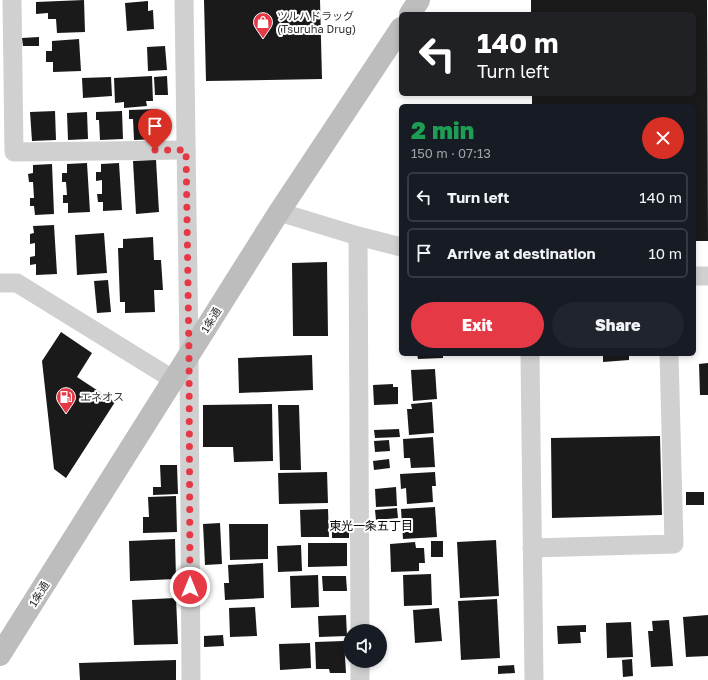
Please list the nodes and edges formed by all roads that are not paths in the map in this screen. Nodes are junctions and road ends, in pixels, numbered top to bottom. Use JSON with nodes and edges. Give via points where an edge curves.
{"nodes":[{"id":1,"x":12,"y":0,"type":"edge"},
{"id":2,"x":184,"y":0,"type":"edge"},
{"id":3,"x":420,"y":0,"type":"edge"},
{"id":4,"x":411,"y":12,"type":"edge"},
{"id":5,"x":399,"y":31,"type":"edge"},
{"id":6,"x":186,"y":150,"type":"junction"},
{"id":7,"x":279,"y":212,"type":"junction"},
{"id":8,"x":358,"y":236,"type":"junction"},
{"id":9,"x":399,"y":246,"type":"edge"},
{"id":10,"x":696,"y":276,"type":"edge"},
{"id":11,"x":708,"y":276,"type":"edge"},
{"id":12,"x":0,"y":283,"type":"edge"},
{"id":13,"x":189,"y":354,"type":"junction"},
{"id":14,"x":530,"y":356,"type":"edge"},
{"id":15,"x":669,"y":356,"type":"edge"},
{"id":16,"x":174,"y":380,"type":"junction"},
{"id":17,"x":532,"y":548,"type":"junction"},
{"id":18,"x":360,"y":624,"type":"edge"},
{"id":19,"x":0,"y":655,"type":"edge"},
{"id":20,"x":360,"y":668,"type":"edge"},
{"id":21,"x":190,"y":680,"type":"edge"},
{"id":22,"x":360,"y":680,"type":"edge"},
{"id":23,"x":534,"y":680,"type":"edge"}],
"edges":[{"from":1,"to":6,"type":"street","via":[[14,152]]},
{"from":2,"to":6,"type":"street"},
{"from":3,"to":4,"type":"main road"},
{"from":5,"to":7,"type":"main road","name":"1条通"},
{"from":6,"to":13,"type":"street"},
{"from":7,"to":8,"type":"street"},
{"from":7,"to":13,"type":"main road","name":"1条通"},
{"from":8,"to":9,"type":"street"},
{"from":8,"to":18,"type":"street"},
{"from":10,"to":11,"type":"street"},
{"from":12,"to":16,"type":"street","via":[[17,283]]},
{"from":13,"to":16,"type":"main road","name":"1条通"},
{"from":13,"to":21,"type":"street"},
{"from":14,"to":17,"type":"street"},
{"from":15,"to":17,"type":"street","via":[[674,544]]},
{"from":16,"to":19,"type":"main road","name":"1条通"},
{"from":17,"to":23,"type":"street"},
{"from":20,"to":22,"type":"street"}]}
